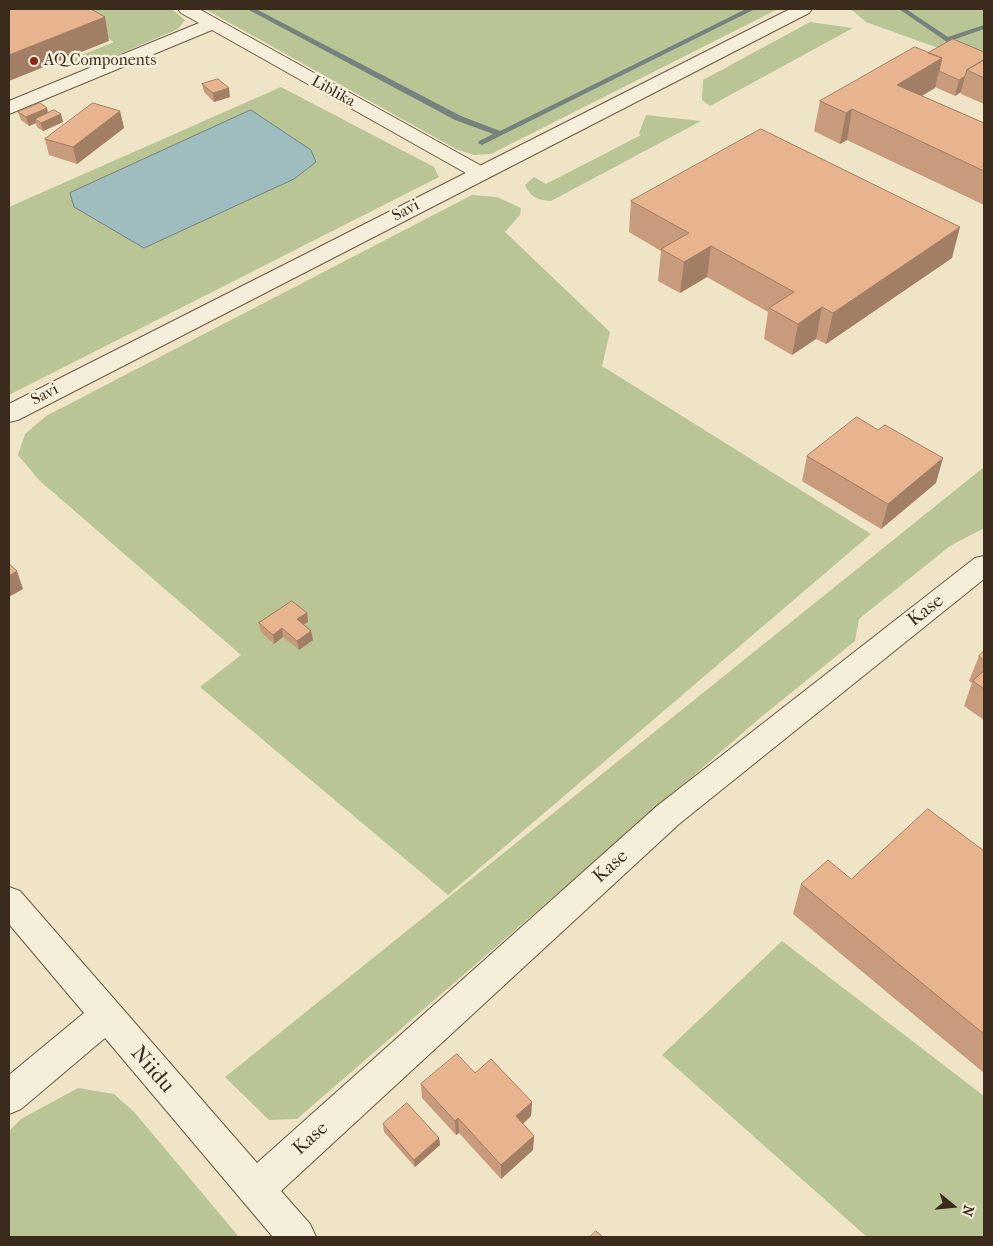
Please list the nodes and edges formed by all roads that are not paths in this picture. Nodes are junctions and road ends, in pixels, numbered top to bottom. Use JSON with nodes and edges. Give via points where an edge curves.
{"nodes":[{"id":1,"x":187,"y":9,"type":"edge"},
{"id":2,"x":803,"y":9,"type":"edge"},
{"id":3,"x":211,"y":24,"type":"junction"},
{"id":4,"x":9,"y":108,"type":"edge"},
{"id":5,"x":480,"y":173,"type":"junction"},
{"id":6,"x":9,"y":414,"type":"edge"},
{"id":7,"x":984,"y":565,"type":"edge"},
{"id":8,"x":9,"y":901,"type":"edge"},
{"id":9,"x":106,"y":1016,"type":"junction"},
{"id":10,"x":9,"y":1097,"type":"edge"},
{"id":11,"x":256,"y":1188,"type":"junction"},
{"id":12,"x":298,"y":1237,"type":"edge"}],
"edges":[{"from":1,"to":3,"type":"street","name":"Liblika"},
{"from":2,"to":5,"type":"street","name":"Savi"},
{"from":3,"to":4,"type":"street"},
{"from":3,"to":5,"type":"street","name":"Liblika"},
{"from":5,"to":6,"type":"street","name":"Savi"},
{"from":7,"to":11,"type":"street","name":"Kase","via":[[668,815]]},
{"from":8,"to":9,"type":"street","name":"Niidu"},
{"from":9,"to":10,"type":"street"},
{"from":9,"to":11,"type":"street","name":"Niidu"},
{"from":11,"to":12,"type":"street","name":"Niidu"}]}
